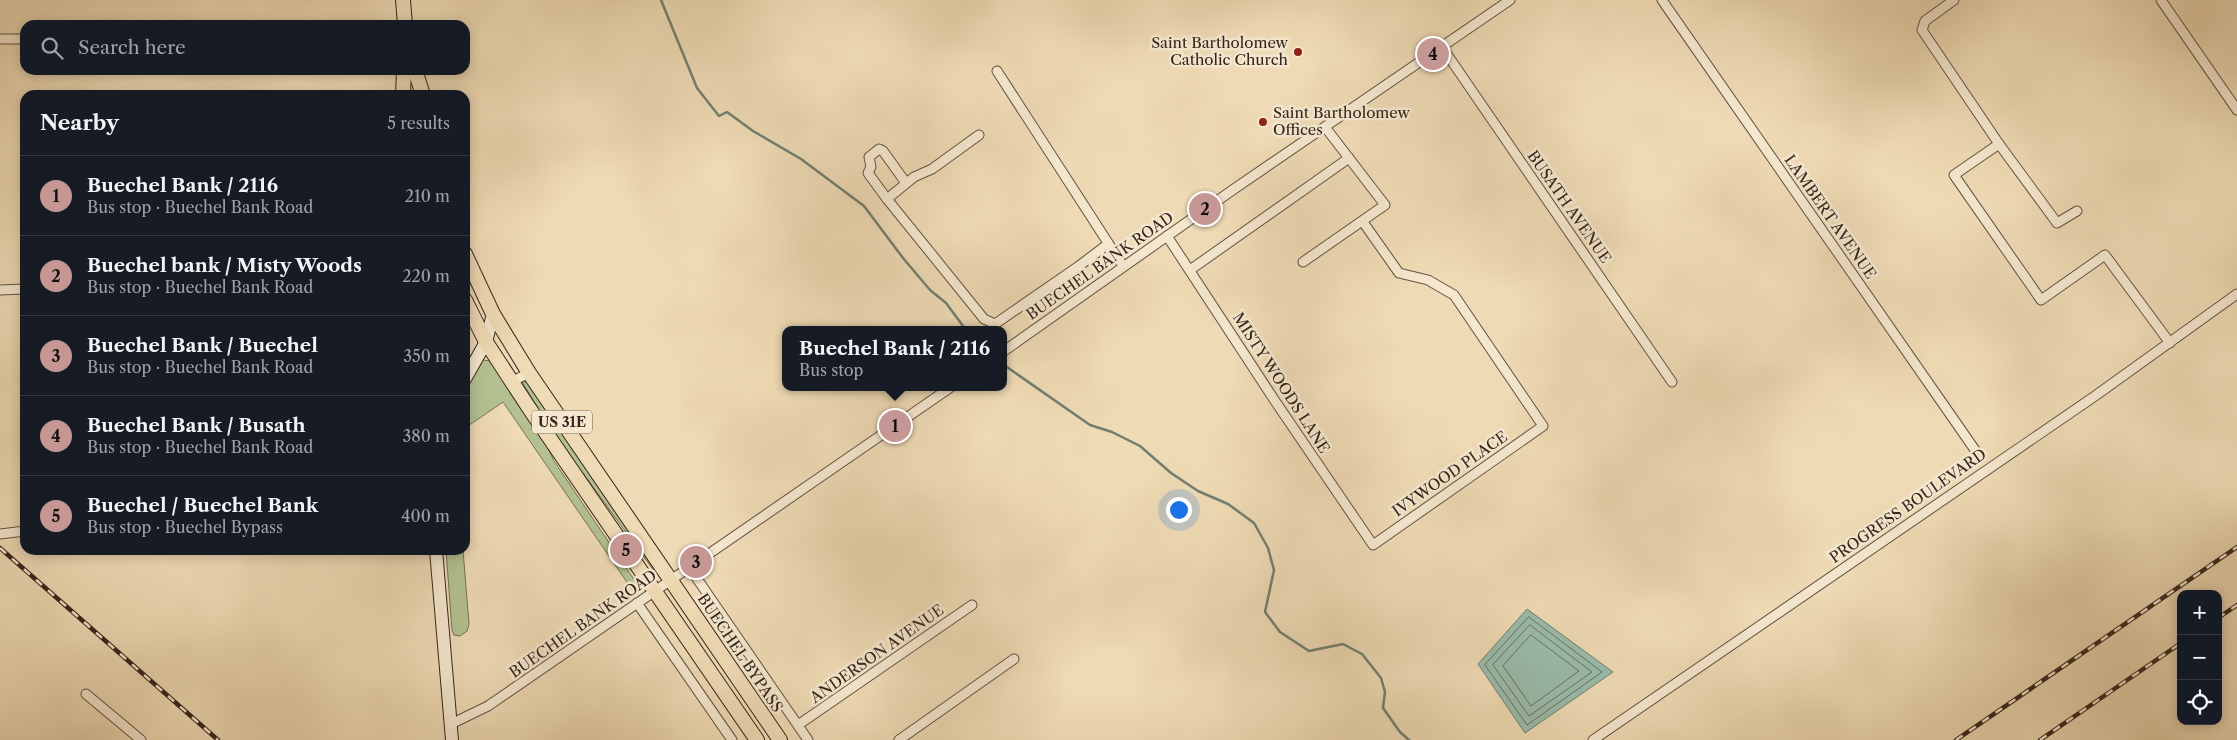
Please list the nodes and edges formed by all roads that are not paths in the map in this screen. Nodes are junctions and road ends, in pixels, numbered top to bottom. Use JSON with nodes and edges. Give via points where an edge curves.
{"nodes":[{"id":1,"x":403,"y":0,"type":"edge"},
{"id":2,"x":1510,"y":0,"type":"edge"},
{"id":3,"x":1662,"y":0,"type":"edge"},
{"id":4,"x":1954,"y":0,"type":"edge"},
{"id":5,"x":2161,"y":0,"type":"edge"},
{"id":6,"x":405,"y":20,"type":"edge"},
{"id":7,"x":0,"y":39,"type":"edge"},
{"id":8,"x":20,"y":40,"type":"edge"},
{"id":9,"x":1442,"y":47,"type":"junction"},
{"id":10,"x":997,"y":71,"type":"dead end"},
{"id":11,"x":404,"y":75,"type":"edge"},
{"id":12,"x":416,"y":75,"type":"edge"},
{"id":13,"x":403,"y":90,"type":"edge"},
{"id":14,"x":418,"y":90,"type":"edge"},
{"id":15,"x":2237,"y":110,"type":"edge"},
{"id":16,"x":1325,"y":127,"type":"junction"},
{"id":17,"x":978,"y":135,"type":"dead end"},
{"id":18,"x":1999,"y":144,"type":"junction"},
{"id":19,"x":1349,"y":158,"type":"junction"},
{"id":20,"x":906,"y":183,"type":"junction"},
{"id":21,"x":887,"y":199,"type":"junction"},
{"id":22,"x":2076,"y":211,"type":"dead end"},
{"id":23,"x":1363,"y":222,"type":"junction"},
{"id":24,"x":1167,"y":236,"type":"junction"},
{"id":25,"x":1108,"y":244,"type":"junction"},
{"id":26,"x":1303,"y":262,"type":"dead end"},
{"id":27,"x":470,"y":266,"type":"edge"},
{"id":28,"x":1124,"y":266,"type":"junction"},
{"id":29,"x":1190,"y":270,"type":"junction"},
{"id":30,"x":20,"y":288,"type":"edge"},
{"id":31,"x":0,"y":290,"type":"edge"},
{"id":32,"x":2237,"y":294,"type":"edge"},
{"id":33,"x":470,"y":310,"type":"edge"},
{"id":34,"x":493,"y":314,"type":"junction"},
{"id":35,"x":486,"y":342,"type":"junction"},
{"id":36,"x":2170,"y":343,"type":"junction"},
{"id":37,"x":1007,"y":349,"type":"edge"},
{"id":38,"x":470,"y":370,"type":"edge"},
{"id":39,"x":529,"y":373,"type":"junction"},
{"id":40,"x":512,"y":382,"type":"junction"},
{"id":41,"x":1672,"y":382,"type":"dead end"},
{"id":42,"x":945,"y":391,"type":"edge"},
{"id":43,"x":1975,"y":450,"type":"dead end"},
{"id":44,"x":20,"y":532,"type":"edge"},
{"id":45,"x":0,"y":534,"type":"edge"},
{"id":46,"x":1373,"y":546,"type":"joint"},
{"id":47,"x":436,"y":555,"type":"edge"},
{"id":48,"x":689,"y":567,"type":"junction"},
{"id":49,"x":663,"y":585,"type":"junction"},
{"id":50,"x":638,"y":603,"type":"junction"},
{"id":51,"x":972,"y":605,"type":"dead end"},
{"id":52,"x":1014,"y":659,"type":"dead end"},
{"id":53,"x":86,"y":694,"type":"dead end"},
{"id":54,"x":450,"y":724,"type":"junction"},
{"id":55,"x":798,"y":726,"type":"junction"},
{"id":56,"x":141,"y":740,"type":"edge"},
{"id":57,"x":452,"y":740,"type":"edge"},
{"id":58,"x":732,"y":740,"type":"edge"},
{"id":59,"x":757,"y":740,"type":"edge"},
{"id":60,"x":780,"y":740,"type":"edge"},
{"id":61,"x":808,"y":740,"type":"edge"},
{"id":62,"x":899,"y":740,"type":"edge"},
{"id":63,"x":1593,"y":740,"type":"edge"}],
"edges":[{"from":1,"to":6,"type":"main road"},
{"from":2,"to":9,"type":"street","name":"BUECHEL BANK ROAD"},
{"from":3,"to":43,"type":"street","name":"LAMBERT AVENUE"},
{"from":4,"to":18,"type":"street","via":[[1925,21],[1922,30]]},
{"from":5,"to":15,"type":"street"},
{"from":7,"to":8,"type":"street"},
{"from":9,"to":16,"type":"street","name":"BUECHEL BANK ROAD"},
{"from":9,"to":41,"type":"street","name":"BUSATH AVENUE"},
{"from":10,"to":25,"type":"street"},
{"from":11,"to":13,"type":"main road"},
{"from":12,"to":14,"type":"main road"},
{"from":16,"to":19,"type":"street"},
{"from":16,"to":24,"type":"street","name":"BUECHEL BANK ROAD"},
{"from":17,"to":20,"type":"street","via":[[932,169]]},
{"from":18,"to":22,"type":"street","via":[[2057,223]]},
{"from":18,"to":36,"type":"street","via":[[1954,175],[2041,300],[2105,256]]},
{"from":19,"to":23,"type":"street","via":[[1385,205]]},
{"from":19,"to":29,"type":"street"},
{"from":20,"to":21,"type":"street"},
{"from":20,"to":21,"type":"street","via":[[883,151],[879,149],[869,157],[871,167],[868,173]]},
{"from":21,"to":25,"type":"street","via":[[984,319],[995,324]]},
{"from":23,"to":26,"type":"street"},
{"from":23,"to":46,"type":"street","name":"IVYWOOD PLACE","via":[[1398,273],[1428,280],[1454,295],[1543,426]]},
{"from":24,"to":28,"type":"street","name":"BUECHEL BANK ROAD"},
{"from":24,"to":29,"type":"street","name":"MISTY WOODS LANE"},
{"from":25,"to":28,"type":"street"},
{"from":27,"to":34,"type":"main road","name":"BUECHEL BYPASS","number":"US 31E"},
{"from":28,"to":37,"type":"street","name":"BUECHEL BANK ROAD"},
{"from":29,"to":46,"type":"street","name":"MISTY WOODS LANE"},
{"from":30,"to":31,"type":"street"},
{"from":32,"to":36,"type":"street","name":"PROGRESS BOULEVARD"},
{"from":33,"to":35,"type":"main road","name":"BUECHEL BYPASS","number":"US 31E"},
{"from":34,"to":35,"type":"main road"},
{"from":34,"to":39,"type":"main road","name":"BUECHEL BYPASS","number":"US 31E"},
{"from":35,"to":38,"type":"main road"},
{"from":35,"to":40,"type":"main road","name":"BUECHEL BYPASS","number":"US 31E"},
{"from":36,"to":63,"type":"street","name":"PROGRESS BOULEVARD"},
{"from":39,"to":40,"type":"street"},
{"from":39,"to":49,"type":"main road","name":"BUECHEL BYPASS","number":"US 31E"},
{"from":40,"to":49,"type":"main road","name":"BUECHEL BYPASS","number":"US 31E","via":[[586,492]]},
{"from":42,"to":48,"type":"street","name":"BUECHEL BANK ROAD"},
{"from":44,"to":45,"type":"street"},
{"from":47,"to":54,"type":"main road"},
{"from":48,"to":49,"type":"street","name":"BUECHEL BANK ROAD"},
{"from":48,"to":55,"type":"street"},
{"from":49,"to":50,"type":"street","name":"BUECHEL BANK ROAD"},
{"from":49,"to":59,"type":"main road","name":"BUECHEL BYPASS","number":"US 31E"},
{"from":49,"to":60,"type":"main road","name":"BUECHEL BYPASS","number":"US 31E"},
{"from":50,"to":54,"type":"street","name":"BUECHEL BANK ROAD","via":[[488,706]]},
{"from":50,"to":58,"type":"street"},
{"from":51,"to":55,"type":"street","name":"ANDERSON AVENUE"},
{"from":52,"to":62,"type":"street"},
{"from":53,"to":56,"type":"street"},
{"from":54,"to":57,"type":"main road"},
{"from":55,"to":61,"type":"street"}]}
